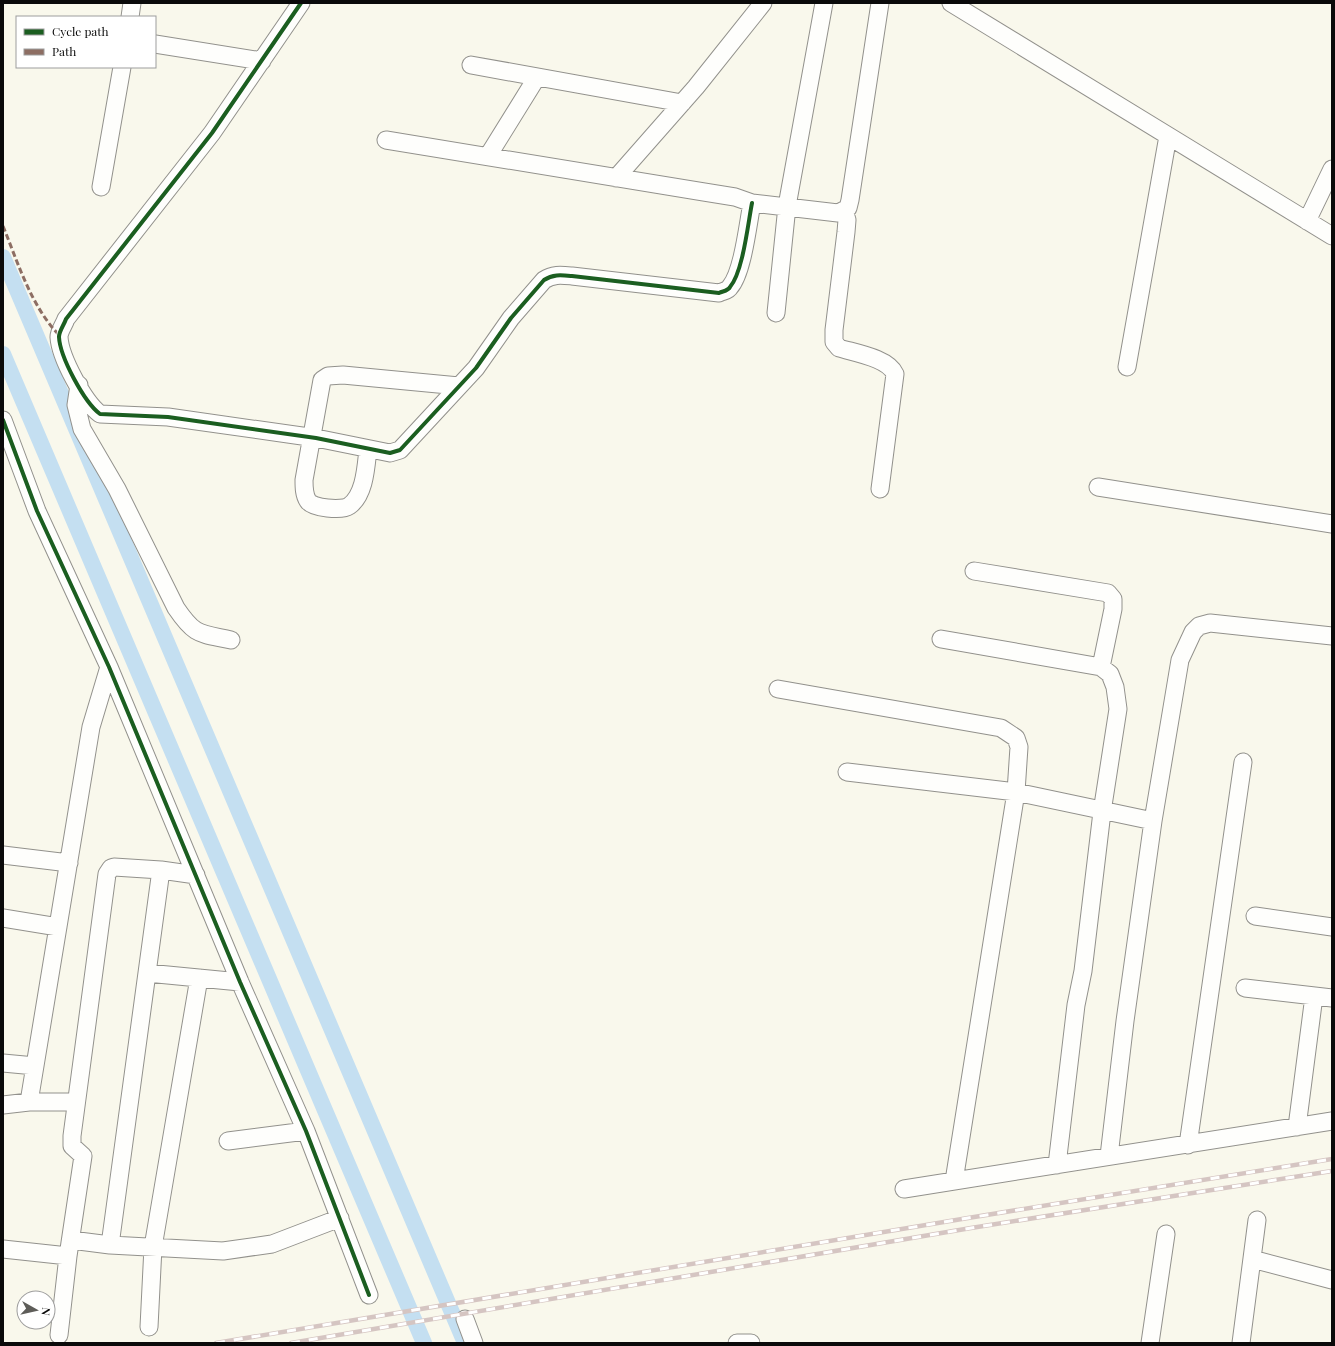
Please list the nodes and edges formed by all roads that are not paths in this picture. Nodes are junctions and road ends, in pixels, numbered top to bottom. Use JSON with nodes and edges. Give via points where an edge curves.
{"nodes":[{"id":1,"x":132,"y":3,"type":"edge"},
{"id":2,"x":301,"y":3,"type":"edge"},
{"id":3,"x":763,"y":3,"type":"edge"},
{"id":4,"x":824,"y":3,"type":"edge"},
{"id":5,"x":880,"y":3,"type":"edge"},
{"id":6,"x":952,"y":3,"type":"edge"},
{"id":7,"x":130,"y":16,"type":"edge"},
{"id":8,"x":156,"y":44,"type":"edge"},
{"id":9,"x":262,"y":61,"type":"junction"},
{"id":10,"x":471,"y":65,"type":"dead end"},
{"id":11,"x":122,"y":68,"type":"edge"},
{"id":12,"x":537,"y":77,"type":"junction"},
{"id":13,"x":682,"y":103,"type":"junction"},
{"id":14,"x":1168,"y":136,"type":"junction"},
{"id":15,"x":386,"y":140,"type":"dead end"},
{"id":16,"x":488,"y":156,"type":"junction"},
{"id":17,"x":1332,"y":169,"type":"edge"},
{"id":18,"x":616,"y":178,"type":"junction"},
{"id":19,"x":101,"y":188,"type":"dead end"},
{"id":20,"x":752,"y":202,"type":"junction"},
{"id":21,"x":787,"y":206,"type":"junction"},
{"id":22,"x":844,"y":210,"type":"junction"},
{"id":23,"x":1307,"y":220,"type":"junction"},
{"id":24,"x":1332,"y":236,"type":"edge"},
{"id":25,"x":776,"y":313,"type":"dead end"},
{"id":26,"x":1127,"y":367,"type":"dead end"},
{"id":27,"x":79,"y":385,"type":"junction"},
{"id":28,"x":459,"y":386,"type":"junction"},
{"id":29,"x":4,"y":424,"type":"edge"},
{"id":30,"x":310,"y":437,"type":"junction"},
{"id":31,"x":368,"y":449,"type":"junction"},
{"id":32,"x":1098,"y":487,"type":"dead end"},
{"id":33,"x":880,"y":489,"type":"dead end"},
{"id":34,"x":1332,"y":524,"type":"edge"},
{"id":35,"x":974,"y":571,"type":"dead end"},
{"id":36,"x":1332,"y":636,"type":"edge"},
{"id":37,"x":941,"y":638,"type":"dead end"},
{"id":38,"x":231,"y":640,"type":"dead end"},
{"id":39,"x":109,"y":667,"type":"junction"},
{"id":40,"x":1101,"y":667,"type":"junction"},
{"id":41,"x":778,"y":688,"type":"dead end"},
{"id":42,"x":1244,"y":762,"type":"dead end"},
{"id":43,"x":847,"y":772,"type":"dead end"},
{"id":44,"x":1016,"y":792,"type":"junction"},
{"id":45,"x":1102,"y":812,"type":"junction"},
{"id":46,"x":1154,"y":821,"type":"junction"},
{"id":47,"x":3,"y":855,"type":"edge"},
{"id":48,"x":69,"y":863,"type":"junction"},
{"id":49,"x":161,"y":870,"type":"junction"},
{"id":50,"x":196,"y":875,"type":"junction"},
{"id":51,"x":1255,"y":916,"type":"dead end"},
{"id":52,"x":3,"y":918,"type":"edge"},
{"id":53,"x":58,"y":926,"type":"junction"},
{"id":54,"x":1332,"y":927,"type":"edge"},
{"id":55,"x":146,"y":973,"type":"junction"},
{"id":56,"x":199,"y":978,"type":"junction"},
{"id":57,"x":240,"y":982,"type":"junction"},
{"id":58,"x":1245,"y":988,"type":"dead end"},
{"id":59,"x":1314,"y":996,"type":"junction"},
{"id":60,"x":1332,"y":998,"type":"edge"},
{"id":61,"x":3,"y":1063,"type":"edge"},
{"id":62,"x":35,"y":1066,"type":"junction"},
{"id":63,"x":29,"y":1102,"type":"junction"},
{"id":64,"x":76,"y":1102,"type":"junction"},
{"id":65,"x":3,"y":1105,"type":"edge"},
{"id":66,"x":1332,"y":1121,"type":"edge"},
{"id":67,"x":1297,"y":1127,"type":"junction"},
{"id":68,"x":306,"y":1131,"type":"junction"},
{"id":69,"x":228,"y":1141,"type":"dead end"},
{"id":70,"x":1188,"y":1145,"type":"junction"},
{"id":71,"x":1109,"y":1156,"type":"junction"},
{"id":72,"x":1057,"y":1165,"type":"junction"},
{"id":73,"x":954,"y":1181,"type":"junction"},
{"id":74,"x":904,"y":1189,"type":"dead end"},
{"id":75,"x":340,"y":1218,"type":"junction"},
{"id":76,"x":1257,"y":1220,"type":"dead end"},
{"id":77,"x":1166,"y":1234,"type":"dead end"},
{"id":78,"x":110,"y":1245,"type":"junction"},
{"id":79,"x":153,"y":1247,"type":"junction"},
{"id":80,"x":69,"y":1248,"type":"junction"},
{"id":81,"x":3,"y":1249,"type":"edge"},
{"id":82,"x":1252,"y":1259,"type":"junction"},
{"id":83,"x":1332,"y":1280,"type":"edge"},
{"id":84,"x":369,"y":1295,"type":"dead end"},
{"id":85,"x":464,"y":1319,"type":"dead end"},
{"id":86,"x":150,"y":1327,"type":"dead end"},
{"id":87,"x":59,"y":1336,"type":"dead end"},
{"id":88,"x":474,"y":1343,"type":"edge"},
{"id":89,"x":737,"y":1343,"type":"edge"},
{"id":90,"x":752,"y":1343,"type":"edge"},
{"id":91,"x":1150,"y":1343,"type":"edge"},
{"id":92,"x":1241,"y":1343,"type":"edge"}],
"edges":[{"from":1,"to":7,"type":"street"},
{"from":2,"to":9,"type":"street"},
{"from":3,"to":13,"type":"street"},
{"from":4,"to":21,"type":"street"},
{"from":5,"to":22,"type":"street","via":[[850,200],[848,208]]},
{"from":6,"to":14,"type":"street"},
{"from":8,"to":9,"type":"street"},
{"from":9,"to":27,"type":"street","via":[[212,133],[66,319],[59,334],[61,348]]},
{"from":10,"to":12,"type":"street"},
{"from":11,"to":19,"type":"street"},
{"from":12,"to":13,"type":"street"},
{"from":12,"to":16,"type":"street"},
{"from":13,"to":18,"type":"street"},
{"from":14,"to":23,"type":"street"},
{"from":14,"to":26,"type":"street"},
{"from":15,"to":16,"type":"street"},
{"from":16,"to":18,"type":"street"},
{"from":17,"to":23,"type":"street"},
{"from":18,"to":20,"type":"street"},
{"from":20,"to":21,"type":"street"},
{"from":20,"to":28,"type":"street","via":[[741,260],[729,289],[719,293],[572,276],[549,276],[511,318],[476,368]]},
{"from":21,"to":22,"type":"street","via":[[838,213]]},
{"from":21,"to":25,"type":"street"},
{"from":22,"to":33,"type":"street","via":[[847,220],[834,342],[839,348],[881,361],[892,368],[895,374]]},
{"from":23,"to":24,"type":"street"},
{"from":27,"to":30,"type":"street","via":[[86,400],[100,414],[168,416]]},
{"from":27,"to":38,"type":"street","via":[[76,405],[82,429],[117,489],[176,608],[185,622],[197,633]]},
{"from":28,"to":30,"type":"street","via":[[343,375],[328,376],[322,380],[318,390]]},
{"from":28,"to":31,"type":"street","via":[[400,450],[390,453]]},
{"from":29,"to":39,"type":"street","via":[[36,511]]},
{"from":30,"to":31,"type":"street"},
{"from":30,"to":31,"type":"street","via":[[304,480],[305,493],[311,505],[341,509],[349,506],[361,487]]},
{"from":32,"to":34,"type":"street"},
{"from":35,"to":40,"type":"street","via":[[1108,593],[1113,599],[1113,609]]},
{"from":36,"to":46,"type":"street","via":[[1210,622],[1199,626],[1193,632],[1180,660]]},
{"from":37,"to":40,"type":"street"},
{"from":39,"to":48,"type":"street","via":[[91,727]]},
{"from":39,"to":50,"type":"street"},
{"from":40,"to":45,"type":"street","via":[[1110,674],[1118,709]]},
{"from":41,"to":44,"type":"street","via":[[1001,728],[1016,738],[1019,748]]},
{"from":42,"to":70,"type":"street"},
{"from":43,"to":44,"type":"street"},
{"from":44,"to":45,"type":"street"},
{"from":44,"to":73,"type":"street"},
{"from":45,"to":46,"type":"street"},
{"from":45,"to":72,"type":"street"},
{"from":46,"to":71,"type":"street","via":[[1126,1013]]},
{"from":47,"to":48,"type":"street"},
{"from":48,"to":53,"type":"street"},
{"from":49,"to":50,"type":"street"},
{"from":49,"to":55,"type":"street"},
{"from":49,"to":64,"type":"street","via":[[114,867],[108,871]]},
{"from":50,"to":57,"type":"street"},
{"from":51,"to":54,"type":"street"},
{"from":52,"to":53,"type":"street"},
{"from":53,"to":62,"type":"street"},
{"from":55,"to":56,"type":"street"},
{"from":55,"to":78,"type":"street"},
{"from":56,"to":57,"type":"street"},
{"from":56,"to":79,"type":"street"},
{"from":57,"to":68,"type":"street"},
{"from":58,"to":59,"type":"street"},
{"from":59,"to":60,"type":"street"},
{"from":59,"to":67,"type":"street"},
{"from":61,"to":62,"type":"street"},
{"from":62,"to":63,"type":"street"},
{"from":63,"to":64,"type":"street"},
{"from":63,"to":65,"type":"street"},
{"from":64,"to":80,"type":"street","via":[[71,1143],[83,1156]]},
{"from":66,"to":67,"type":"street"},
{"from":67,"to":70,"type":"street"},
{"from":68,"to":69,"type":"street"},
{"from":68,"to":75,"type":"street"},
{"from":70,"to":71,"type":"street"},
{"from":71,"to":72,"type":"street"},
{"from":72,"to":73,"type":"street"},
{"from":73,"to":74,"type":"street"},
{"from":75,"to":79,"type":"street","via":[[272,1244],[223,1251]]},
{"from":75,"to":84,"type":"street"},
{"from":76,"to":82,"type":"street"},
{"from":77,"to":91,"type":"street"},
{"from":78,"to":79,"type":"street"},
{"from":78,"to":80,"type":"street"},
{"from":79,"to":86,"type":"street"},
{"from":80,"to":81,"type":"street"},
{"from":80,"to":87,"type":"street"},
{"from":82,"to":83,"type":"street"},
{"from":82,"to":92,"type":"street"},
{"from":85,"to":88,"type":"street"},
{"from":89,"to":90,"type":"street"}]}
